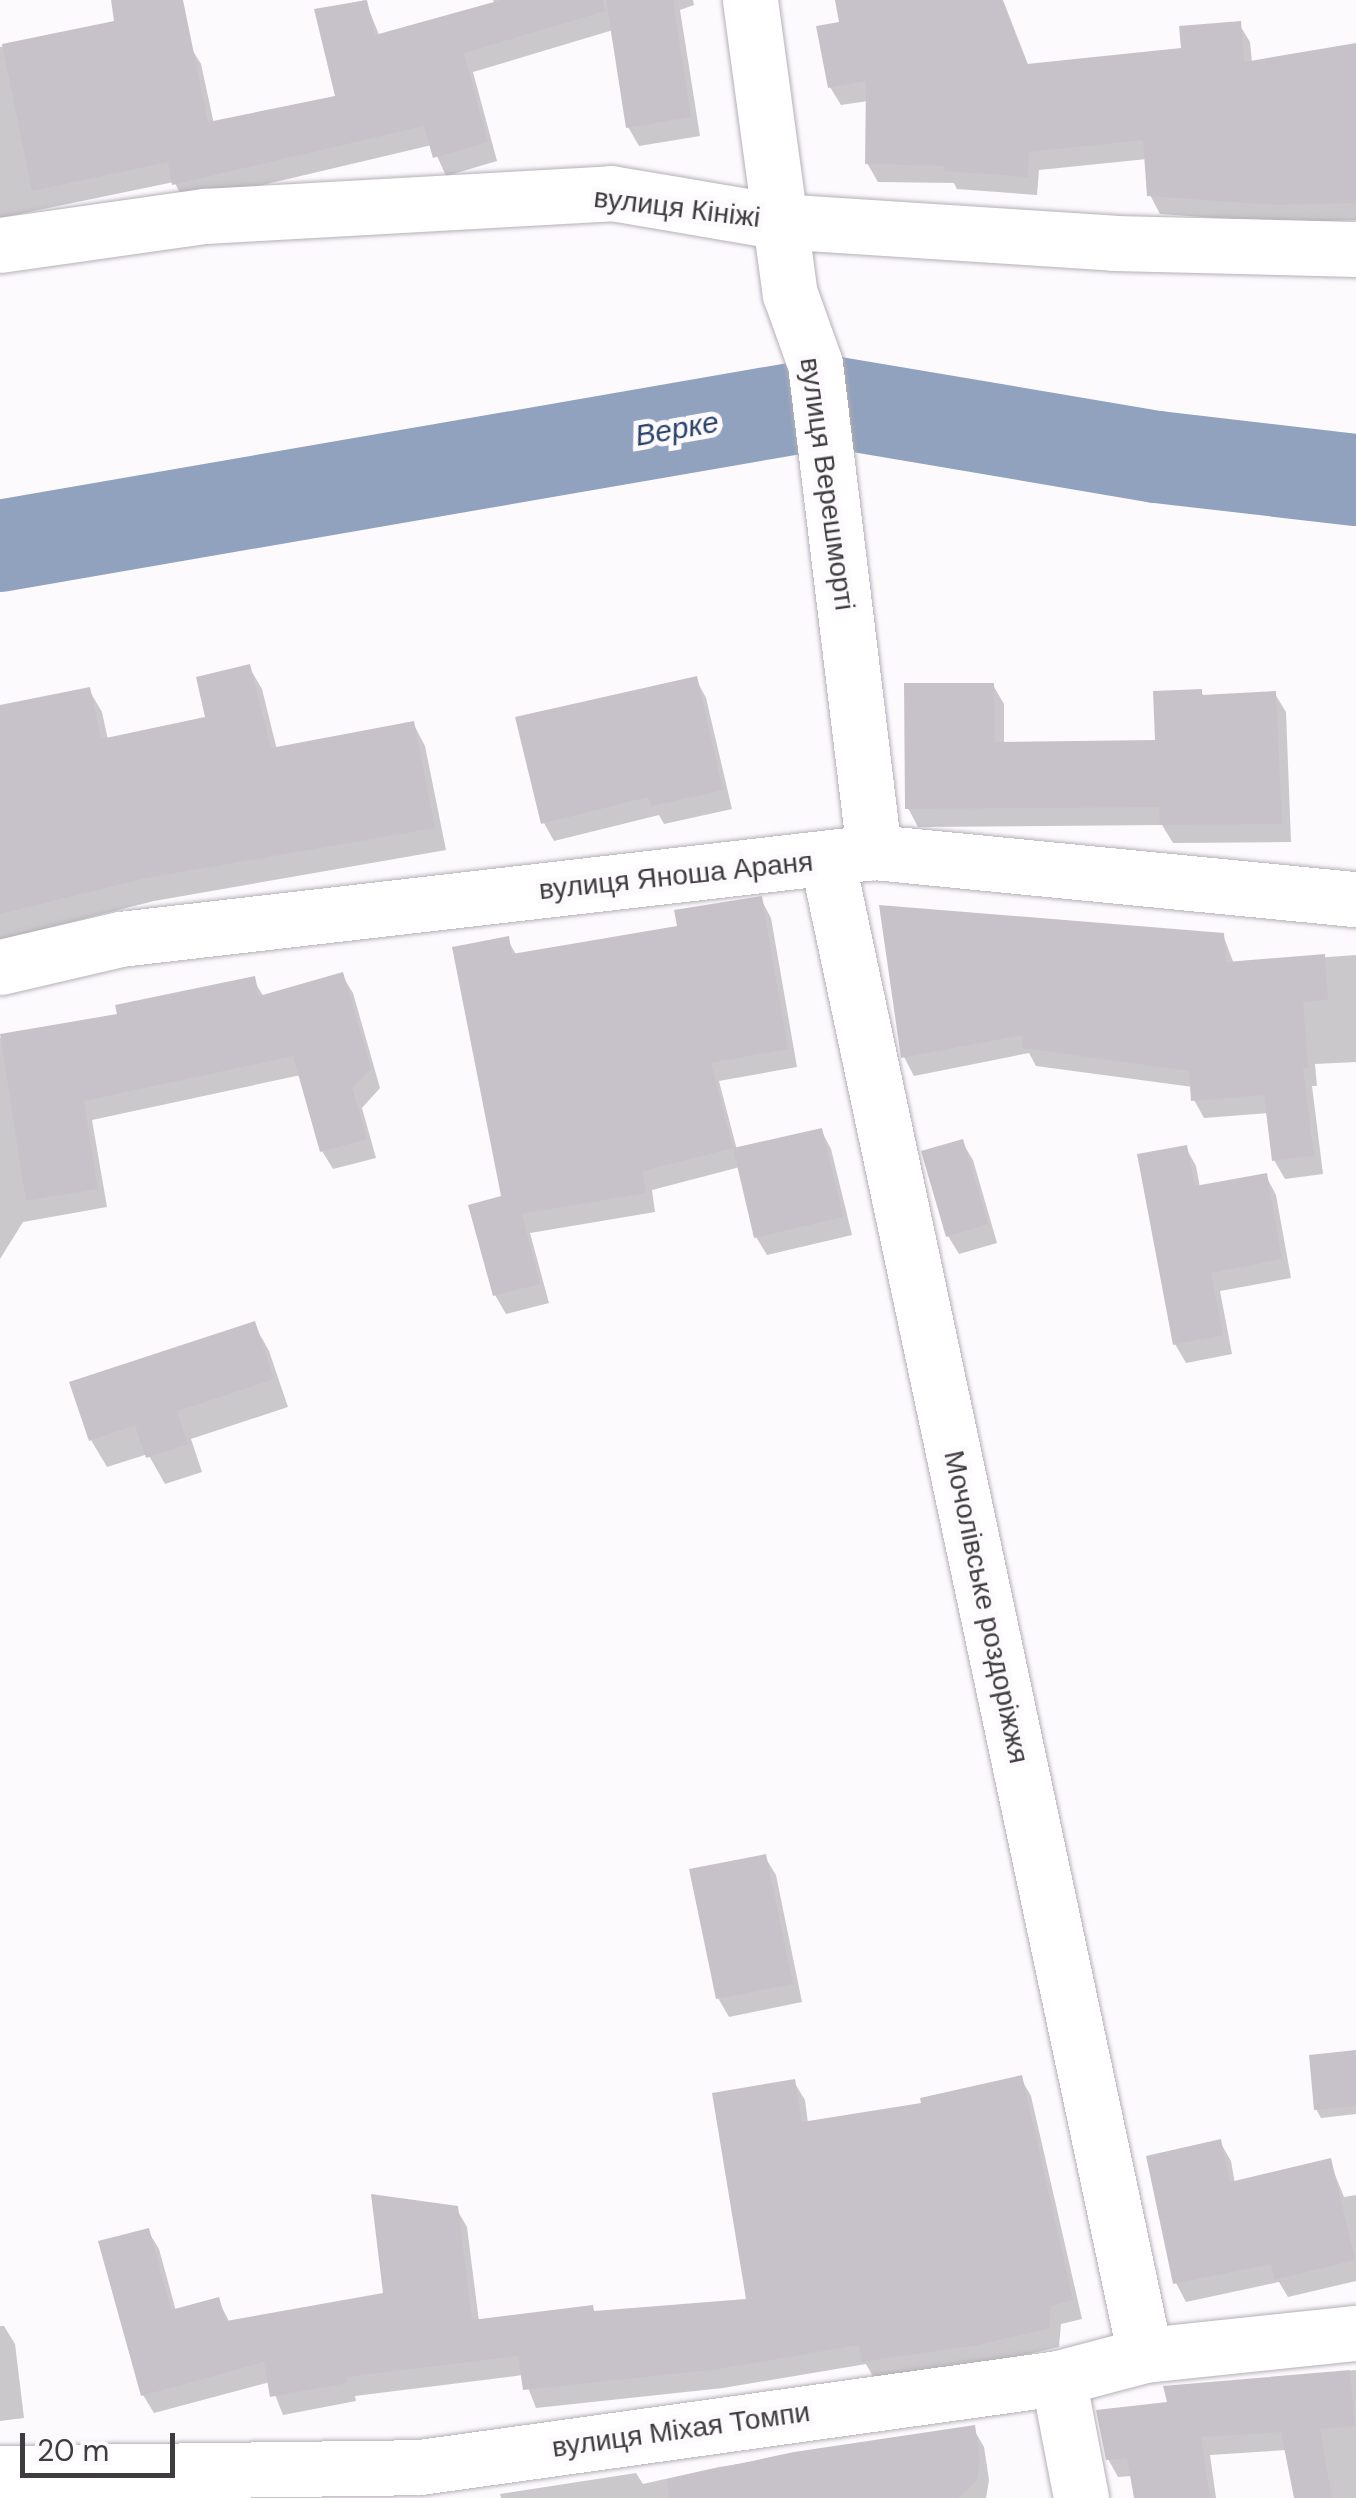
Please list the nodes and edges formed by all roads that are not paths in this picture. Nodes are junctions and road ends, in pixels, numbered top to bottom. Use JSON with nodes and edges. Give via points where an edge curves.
{"nodes":[{"id":1,"x":750,"y":0,"type":"edge"},
{"id":2,"x":777,"y":221,"type":"junction"},
{"id":3,"x":0,"y":244,"type":"edge"},
{"id":4,"x":1356,"y":249,"type":"edge"},
{"id":5,"x":851,"y":856,"type":"junction"},
{"id":6,"x":1356,"y":899,"type":"edge"},
{"id":7,"x":0,"y":967,"type":"edge"},
{"id":8,"x":1356,"y":2333,"type":"edge"},
{"id":9,"x":1145,"y":2355,"type":"junction"},
{"id":10,"x":1058,"y":2378,"type":"junction"},
{"id":11,"x":0,"y":2473,"type":"edge"},
{"id":12,"x":1081,"y":2498,"type":"edge"}],
"edges":[{"from":1,"to":2,"type":"street","name":"вулиця Верешморті"},
{"from":2,"to":3,"type":"street","name":"вулиця Кініжі","via":[[611,194],[205,216]]},
{"from":2,"to":4,"type":"street","name":"вулиця Кініжі","via":[[1114,243]]},
{"from":2,"to":5,"type":"street","name":"вулиця Верешморті","via":[[790,294],[816,364]]},
{"from":5,"to":6,"type":"street","name":"вулиця Яноша Араня"},
{"from":5,"to":7,"type":"street","name":"вулиця Яноша Араня","via":[[120,939]]},
{"from":5,"to":9,"type":"street","name":"Мочолівське роздоріжжя"},
{"from":8,"to":9,"type":"street","name":"вулиця Міхая Томпи"},
{"from":9,"to":10,"type":"street","name":"вулиця Міхая Томпи"},
{"from":10,"to":11,"type":"street","name":"вулиця Міхая Томпи","via":[[420,2467]]},
{"from":10,"to":12,"type":"street"}]}
